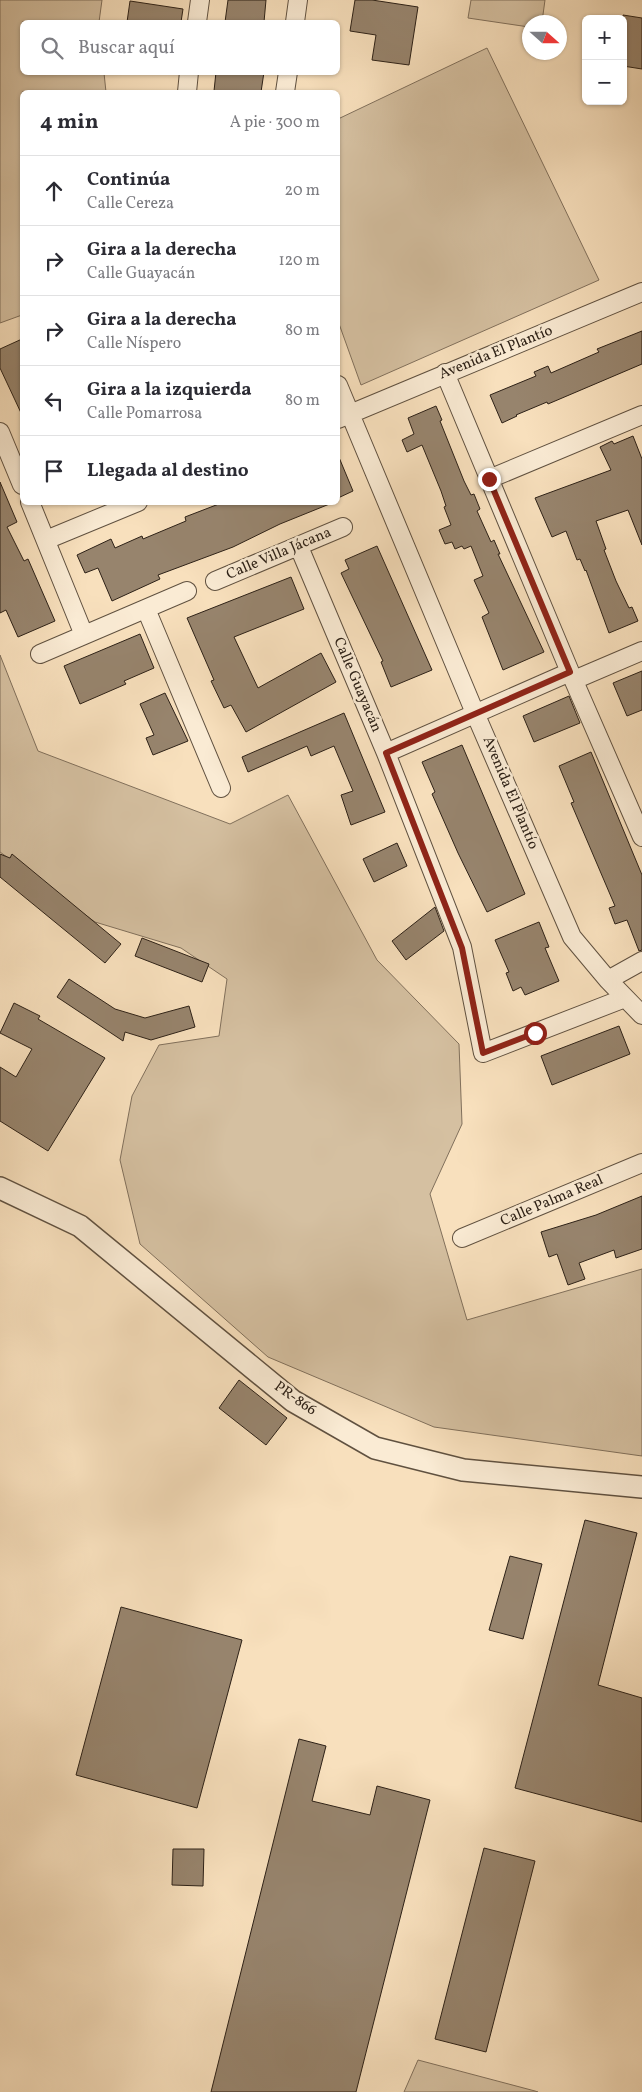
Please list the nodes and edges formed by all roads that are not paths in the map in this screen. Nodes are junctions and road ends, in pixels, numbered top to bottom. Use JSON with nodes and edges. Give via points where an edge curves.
{"nodes":[{"id":1,"x":200,"y":0,"type":"edge"},
{"id":2,"x":298,"y":0,"type":"edge"},
{"id":3,"x":197,"y":20,"type":"edge"},
{"id":4,"x":295,"y":20,"type":"edge"},
{"id":5,"x":189,"y":75,"type":"edge"},
{"id":6,"x":288,"y":75,"type":"edge"},
{"id":7,"x":187,"y":90,"type":"edge"},
{"id":8,"x":285,"y":90,"type":"edge"},
{"id":9,"x":642,"y":292,"type":"edge"},
{"id":10,"x":445,"y":373,"type":"junction"},
{"id":11,"x":340,"y":397,"type":"edge"},
{"id":12,"x":642,"y":415,"type":"edge"},
{"id":13,"x":343,"y":416,"type":"edge"},
{"id":14,"x":0,"y":432,"type":"edge"},
{"id":15,"x":489,"y":479,"type":"junction"},
{"id":16,"x":20,"y":481,"type":"edge"},
{"id":17,"x":31,"y":505,"type":"edge"},
{"id":18,"x":131,"y":505,"type":"edge"},
{"id":19,"x":343,"y":527,"type":"dead end"},
{"id":20,"x":46,"y":540,"type":"junction"},
{"id":21,"x":299,"y":547,"type":"junction"},
{"id":22,"x":215,"y":581,"type":"dead end"},
{"id":23,"x":187,"y":591,"type":"dead end"},
{"id":24,"x":146,"y":609,"type":"junction"},
{"id":25,"x":84,"y":635,"type":"junction"},
{"id":26,"x":642,"y":651,"type":"edge"},
{"id":27,"x":40,"y":654,"type":"dead end"},
{"id":28,"x":572,"y":676,"type":"junction"},
{"id":29,"x":475,"y":713,"type":"junction"},
{"id":30,"x":386,"y":753,"type":"junction"},
{"id":31,"x":221,"y":788,"type":"dead end"},
{"id":32,"x":640,"y":829,"type":"edge"},
{"id":33,"x":642,"y":961,"type":"edge"},
{"id":34,"x":608,"y":980,"type":"junction"},
{"id":35,"x":625,"y":998,"type":"junction"},
{"id":36,"x":642,"y":1015,"type":"edge"},
{"id":37,"x":642,"y":1163,"type":"edge"},
{"id":38,"x":0,"y":1188,"type":"edge"},
{"id":39,"x":462,"y":1238,"type":"dead end"},
{"id":40,"x":642,"y":1487,"type":"edge"}],
"edges":[{"from":1,"to":3,"type":"street"},
{"from":2,"to":4,"type":"street"},
{"from":5,"to":7,"type":"street"},
{"from":6,"to":8,"type":"street"},
{"from":9,"to":10,"type":"street","name":"Avenida El Plantío"},
{"from":10,"to":13,"type":"street","name":"Avenida El Plantío"},
{"from":10,"to":15,"type":"street"},
{"from":11,"to":13,"type":"street","name":"Avenida El Plantío"},
{"from":12,"to":15,"type":"street"},
{"from":13,"to":29,"type":"street","name":"Avenida El Plantío"},
{"from":14,"to":16,"type":"street"},
{"from":15,"to":28,"type":"street"},
{"from":17,"to":20,"type":"street"},
{"from":18,"to":20,"type":"street"},
{"from":19,"to":21,"type":"street","name":"Calle Villa Jácana"},
{"from":20,"to":25,"type":"street"},
{"from":21,"to":22,"type":"street","name":"Calle Villa Jácana"},
{"from":21,"to":30,"type":"street","name":"Calle Guayacán"},
{"from":23,"to":24,"type":"street"},
{"from":24,"to":25,"type":"street"},
{"from":24,"to":31,"type":"street"},
{"from":25,"to":27,"type":"street"},
{"from":26,"to":28,"type":"street"},
{"from":28,"to":29,"type":"street"},
{"from":28,"to":32,"type":"street"},
{"from":29,"to":30,"type":"street"},
{"from":29,"to":34,"type":"street","name":"Avenida El Plantío","via":[[572,937]]},
{"from":30,"to":35,"type":"street","name":"Calle Guayacán","via":[[462,948],[483,1053]]},
{"from":33,"to":34,"type":"street"},
{"from":34,"to":35,"type":"street","name":"Avenida El Plantío"},
{"from":35,"to":36,"type":"street","name":"Avenida El Plantío"},
{"from":37,"to":39,"type":"street","name":"Calle Palma Real"},
{"from":38,"to":40,"type":"street","name":"PR-866","number":"PR-866","via":[[80,1226],[294,1401],[375,1448],[464,1470]]}]}
